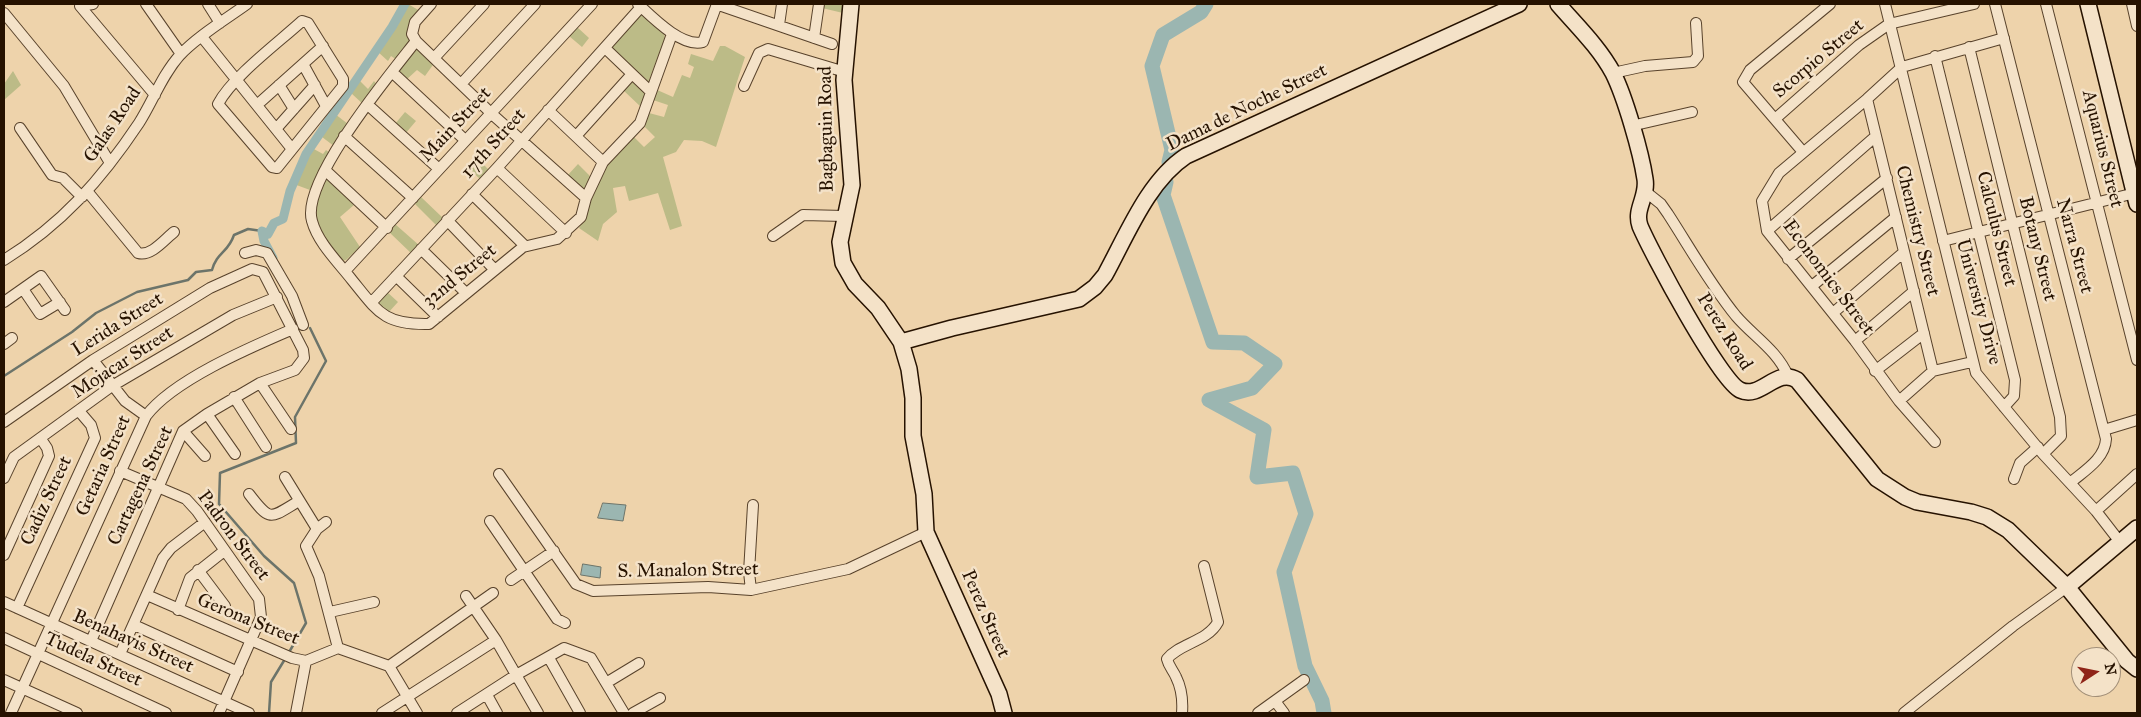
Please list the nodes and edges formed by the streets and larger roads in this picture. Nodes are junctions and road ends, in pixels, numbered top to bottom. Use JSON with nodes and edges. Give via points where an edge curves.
{"nodes":[{"id":1,"x":93,"y":4,"type":"edge"},
{"id":2,"x":146,"y":4,"type":"edge"},
{"id":3,"x":208,"y":4,"type":"edge"},
{"id":4,"x":247,"y":4,"type":"edge"},
{"id":5,"x":431,"y":4,"type":"edge"},
{"id":6,"x":484,"y":4,"type":"edge"},
{"id":7,"x":535,"y":4,"type":"edge"},
{"id":8,"x":592,"y":4,"type":"edge"},
{"id":9,"x":716,"y":4,"type":"edge"},
{"id":10,"x":782,"y":4,"type":"edge"},
{"id":11,"x":819,"y":4,"type":"edge"},
{"id":12,"x":850,"y":4,"type":"edge"},
{"id":13,"x":1519,"y":4,"type":"edge"},
{"id":14,"x":1558,"y":4,"type":"edge"},
{"id":15,"x":1830,"y":4,"type":"edge"},
{"id":16,"x":1885,"y":4,"type":"edge"},
{"id":17,"x":1974,"y":4,"type":"edge"},
{"id":18,"x":1995,"y":4,"type":"edge"},
{"id":19,"x":2046,"y":4,"type":"edge"},
{"id":20,"x":2088,"y":4,"type":"edge"},
{"id":21,"x":2132,"y":4,"type":"edge"},
{"id":22,"x":78,"y":5,"type":"edge"},
{"id":23,"x":640,"y":5,"type":"edge"},
{"id":24,"x":1943,"y":7,"type":"edge"},
{"id":25,"x":743,"y":8,"type":"edge"},
{"id":26,"x":4,"y":13,"type":"edge"},
{"id":27,"x":220,"y":23,"type":"junction"},
{"id":28,"x":1696,"y":23,"type":"dead end"},
{"id":29,"x":1889,"y":24,"type":"junction"},
{"id":30,"x":779,"y":25,"type":"junction"},
{"id":31,"x":2137,"y":26,"type":"edge"},
{"id":32,"x":672,"y":34,"type":"junction"},
{"id":33,"x":202,"y":37,"type":"junction"},
{"id":34,"x":414,"y":37,"type":"junction"},
{"id":35,"x":814,"y":38,"type":"junction"},
{"id":36,"x":2004,"y":38,"type":"junction"},
{"id":37,"x":832,"y":44,"type":"dead end"},
{"id":38,"x":323,"y":46,"type":"junction"},
{"id":39,"x":1969,"y":47,"type":"junction"},
{"id":40,"x":605,"y":48,"type":"junction"},
{"id":41,"x":181,"y":54,"type":"junction"},
{"id":42,"x":1935,"y":56,"type":"junction"},
{"id":43,"x":435,"y":57,"type":"junction"},
{"id":44,"x":303,"y":64,"type":"junction"},
{"id":45,"x":1902,"y":66,"type":"junction"},
{"id":46,"x":392,"y":72,"type":"junction"},
{"id":47,"x":845,"y":72,"type":"junction"},
{"id":48,"x":1613,"y":73,"type":"junction"},
{"id":49,"x":632,"y":74,"type":"junction"},
{"id":50,"x":237,"y":81,"type":"junction"},
{"id":51,"x":462,"y":83,"type":"junction"},
{"id":52,"x":279,"y":85,"type":"junction"},
{"id":53,"x":315,"y":85,"type":"junction"},
{"id":54,"x":744,"y":86,"type":"dead end"},
{"id":55,"x":651,"y":92,"type":"junction"},
{"id":56,"x":155,"y":95,"type":"junction"},
{"id":57,"x":1868,"y":99,"type":"junction"},
{"id":58,"x":257,"y":105,"type":"junction"},
{"id":59,"x":368,"y":105,"type":"junction"},
{"id":60,"x":326,"y":106,"type":"junction"},
{"id":61,"x":294,"y":109,"type":"junction"},
{"id":62,"x":548,"y":110,"type":"junction"},
{"id":63,"x":1692,"y":112,"type":"dead end"},
{"id":64,"x":492,"y":113,"type":"junction"},
{"id":65,"x":1775,"y":119,"type":"junction"},
{"id":66,"x":1631,"y":126,"type":"junction"},
{"id":67,"x":20,"y":128,"type":"dead end"},
{"id":68,"x":276,"y":129,"type":"junction"},
{"id":69,"x":344,"y":136,"type":"junction"},
{"id":70,"x":577,"y":136,"type":"junction"},
{"id":71,"x":1876,"y":136,"type":"junction"},
{"id":72,"x":465,"y":140,"type":"junction"},
{"id":73,"x":522,"y":140,"type":"junction"},
{"id":74,"x":292,"y":149,"type":"junction"},
{"id":75,"x":1804,"y":152,"type":"junction"},
{"id":76,"x":603,"y":162,"type":"junction"},
{"id":77,"x":110,"y":163,"type":"junction"},
{"id":78,"x":497,"y":168,"type":"junction"},
{"id":79,"x":439,"y":169,"type":"junction"},
{"id":80,"x":325,"y":170,"type":"junction"},
{"id":81,"x":2134,"y":175,"type":"edge"},
{"id":82,"x":1886,"y":178,"type":"junction"},
{"id":83,"x":1646,"y":192,"type":"junction"},
{"id":84,"x":84,"y":194,"type":"junction"},
{"id":85,"x":472,"y":194,"type":"junction"},
{"id":86,"x":413,"y":198,"type":"junction"},
{"id":87,"x":586,"y":198,"type":"junction"},
{"id":88,"x":2136,"y":199,"type":"edge"},
{"id":89,"x":2097,"y":202,"type":"junction"},
{"id":90,"x":2047,"y":214,"type":"junction"},
{"id":91,"x":844,"y":216,"type":"junction"},
{"id":92,"x":1896,"y":217,"type":"junction"},
{"id":93,"x":447,"y":220,"type":"junction"},
{"id":94,"x":2012,"y":224,"type":"junction"},
{"id":95,"x":387,"y":228,"type":"junction"},
{"id":96,"x":1767,"y":231,"type":"junction"},
{"id":97,"x":174,"y":232,"type":"dead end"},
{"id":98,"x":1978,"y":232,"type":"junction"},
{"id":99,"x":566,"y":233,"type":"junction"},
{"id":100,"x":773,"y":236,"type":"dead end"},
{"id":101,"x":1943,"y":241,"type":"junction"},
{"id":102,"x":525,"y":246,"type":"junction"},
{"id":103,"x":421,"y":249,"type":"junction"},
{"id":104,"x":1904,"y":252,"type":"junction"},
{"id":105,"x":245,"y":253,"type":"dead end"},
{"id":106,"x":1788,"y":259,"type":"junction"},
{"id":107,"x":4,"y":260,"type":"edge"},
{"id":108,"x":258,"y":269,"type":"joint"},
{"id":109,"x":496,"y":270,"type":"junction"},
{"id":110,"x":345,"y":271,"type":"junction"},
{"id":111,"x":396,"y":276,"type":"junction"},
{"id":112,"x":1812,"y":286,"type":"junction"},
{"id":113,"x":23,"y":289,"type":"junction"},
{"id":114,"x":1914,"y":292,"type":"junction"},
{"id":115,"x":466,"y":293,"type":"junction"},
{"id":116,"x":277,"y":297,"type":"junction"},
{"id":117,"x":4,"y":302,"type":"edge"},
{"id":118,"x":371,"y":303,"type":"junction"},
{"id":119,"x":1833,"y":313,"type":"junction"},
{"id":120,"x":438,"y":317,"type":"junction"},
{"id":121,"x":303,"y":325,"type":"dead end"},
{"id":122,"x":293,"y":329,"type":"junction"},
{"id":123,"x":1924,"y":333,"type":"junction"},
{"id":124,"x":1855,"y":341,"type":"junction"},
{"id":125,"x":901,"y":342,"type":"junction"},
{"id":126,"x":93,"y":360,"type":"junction"},
{"id":127,"x":2137,"y":360,"type":"edge"},
{"id":128,"x":1972,"y":362,"type":"junction"},
{"id":129,"x":1875,"y":371,"type":"junction"},
{"id":130,"x":1933,"y":371,"type":"junction"},
{"id":131,"x":1788,"y":376,"type":"junction"},
{"id":132,"x":260,"y":383,"type":"junction"},
{"id":133,"x":112,"y":386,"type":"junction"},
{"id":134,"x":234,"y":397,"type":"junction"},
{"id":135,"x":1898,"y":401,"type":"junction"},
{"id":136,"x":2004,"y":407,"type":"junction"},
{"id":137,"x":79,"y":411,"type":"junction"},
{"id":138,"x":207,"y":414,"type":"junction"},
{"id":139,"x":146,"y":416,"type":"junction"},
{"id":140,"x":2137,"y":420,"type":"edge"},
{"id":141,"x":4,"y":422,"type":"edge"},
{"id":142,"x":291,"y":429,"type":"dead end"},
{"id":143,"x":2104,"y":430,"type":"junction"},
{"id":144,"x":183,"y":431,"type":"junction"},
{"id":145,"x":41,"y":439,"type":"junction"},
{"id":146,"x":1935,"y":442,"type":"dead end"},
{"id":147,"x":266,"y":447,"type":"dead end"},
{"id":148,"x":2040,"y":450,"type":"junction"},
{"id":149,"x":235,"y":454,"type":"dead end"},
{"id":150,"x":205,"y":456,"type":"dead end"},
{"id":151,"x":120,"y":471,"type":"junction"},
{"id":152,"x":499,"y":474,"type":"dead end"},
{"id":153,"x":2137,"y":474,"type":"edge"},
{"id":154,"x":285,"y":477,"type":"dead end"},
{"id":155,"x":4,"y":478,"type":"edge"},
{"id":156,"x":2014,"y":479,"type":"dead end"},
{"id":157,"x":2070,"y":483,"type":"junction"},
{"id":158,"x":158,"y":486,"type":"junction"},
{"id":159,"x":249,"y":494,"type":"dead end"},
{"id":160,"x":300,"y":501,"type":"junction"},
{"id":161,"x":753,"y":505,"type":"dead end"},
{"id":162,"x":2096,"y":511,"type":"junction"},
{"id":163,"x":490,"y":521,"type":"dead end"},
{"id":164,"x":205,"y":522,"type":"junction"},
{"id":165,"x":326,"y":522,"type":"dead end"},
{"id":166,"x":2137,"y":528,"type":"edge"},
{"id":167,"x":317,"y":529,"type":"junction"},
{"id":168,"x":926,"y":532,"type":"junction"},
{"id":169,"x":2120,"y":542,"type":"junction"},
{"id":170,"x":554,"y":551,"type":"junction"},
{"id":171,"x":224,"y":552,"type":"junction"},
{"id":172,"x":4,"y":556,"type":"edge"},
{"id":173,"x":1204,"y":566,"type":"dead end"},
{"id":174,"x":198,"y":570,"type":"junction"},
{"id":175,"x":524,"y":572,"type":"junction"},
{"id":176,"x":511,"y":580,"type":"dead end"},
{"id":177,"x":2067,"y":587,"type":"junction"},
{"id":178,"x":751,"y":590,"type":"junction"},
{"id":179,"x":493,"y":593,"type":"dead end"},
{"id":180,"x":146,"y":595,"type":"junction"},
{"id":181,"x":466,"y":596,"type":"dead end"},
{"id":182,"x":4,"y":602,"type":"edge"},
{"id":183,"x":374,"y":602,"type":"dead end"},
{"id":184,"x":225,"y":606,"type":"dead end"},
{"id":185,"x":472,"y":606,"type":"junction"},
{"id":186,"x":17,"y":608,"type":"junction"},
{"id":187,"x":178,"y":610,"type":"junction"},
{"id":188,"x":330,"y":612,"type":"junction"},
{"id":189,"x":565,"y":623,"type":"dead end"},
{"id":190,"x":52,"y":625,"type":"junction"},
{"id":191,"x":134,"y":625,"type":"junction"},
{"id":192,"x":4,"y":638,"type":"edge"},
{"id":193,"x":251,"y":640,"type":"junction"},
{"id":194,"x":496,"y":640,"type":"junction"},
{"id":195,"x":91,"y":641,"type":"junction"},
{"id":196,"x":338,"y":648,"type":"junction"},
{"id":197,"x":39,"y":654,"type":"junction"},
{"id":198,"x":120,"y":654,"type":"junction"},
{"id":199,"x":549,"y":658,"type":"junction"},
{"id":200,"x":306,"y":661,"type":"junction"},
{"id":201,"x":639,"y":663,"type":"dead end"},
{"id":202,"x":389,"y":666,"type":"junction"},
{"id":203,"x":2137,"y":669,"type":"edge"},
{"id":204,"x":238,"y":672,"type":"junction"},
{"id":205,"x":516,"y":675,"type":"junction"},
{"id":206,"x":4,"y":680,"type":"edge"},
{"id":207,"x":1304,"y":680,"type":"dead end"},
{"id":208,"x":606,"y":683,"type":"junction"},
{"id":209,"x":23,"y":689,"type":"junction"},
{"id":210,"x":487,"y":695,"type":"junction"},
{"id":211,"x":407,"y":697,"type":"junction"},
{"id":212,"x":660,"y":698,"type":"dead end"},
{"id":213,"x":1275,"y":701,"type":"junction"},
{"id":214,"x":224,"y":702,"type":"junction"},
{"id":215,"x":11,"y":713,"type":"edge"},
{"id":216,"x":77,"y":713,"type":"edge"},
{"id":217,"x":166,"y":713,"type":"edge"},
{"id":218,"x":219,"y":713,"type":"edge"},
{"id":219,"x":249,"y":713,"type":"edge"},
{"id":220,"x":296,"y":713,"type":"edge"},
{"id":221,"x":382,"y":713,"type":"edge"},
{"id":222,"x":417,"y":713,"type":"edge"},
{"id":223,"x":459,"y":713,"type":"edge"},
{"id":224,"x":497,"y":713,"type":"edge"},
{"id":225,"x":538,"y":713,"type":"edge"},
{"id":226,"x":580,"y":713,"type":"edge"},
{"id":227,"x":624,"y":713,"type":"edge"},
{"id":228,"x":633,"y":713,"type":"edge"},
{"id":229,"x":1004,"y":713,"type":"edge"},
{"id":230,"x":1182,"y":713,"type":"edge"},
{"id":231,"x":1258,"y":713,"type":"edge"},
{"id":232,"x":1284,"y":713,"type":"edge"},
{"id":233,"x":1904,"y":713,"type":"edge"}],
"edges":[{"from":1,"to":22,"type":"street"},
{"from":2,"to":41,"type":"street"},
{"from":3,"to":27,"type":"street"},
{"from":4,"to":27,"type":"street","name":"Galas Road"},
{"from":5,"to":34,"type":"street","name":"32nd Street","via":[[414,22]]},
{"from":6,"to":43,"type":"street"},
{"from":7,"to":51,"type":"street"},
{"from":8,"to":64,"type":"street","name":"Main Street"},
{"from":9,"to":25,"type":"street"},
{"from":9,"to":32,"type":"street","via":[[703,42]]},
{"from":10,"to":30,"type":"street"},
{"from":11,"to":35,"type":"street"},
{"from":12,"to":47,"type":"street","name":"Bagbaguin Road"},
{"from":13,"to":125,"type":"street","name":"Dama de Noche Street","via":[[1173,164],[1156,183],[1105,275],[1079,298]]},
{"from":14,"to":48,"type":"street","name":"Perez Road","via":[[1595,46]]},
{"from":15,"to":65,"type":"street","via":[[1750,70],[1743,82]]},
{"from":16,"to":29,"type":"street","name":"University Drive"},
{"from":17,"to":24,"type":"street","name":"Scorpio Street"},
{"from":18,"to":36,"type":"street","name":"Narra Street"},
{"from":19,"to":89,"type":"street","name":"Aquarius Street"},
{"from":20,"to":81,"type":"street"},
{"from":21,"to":31,"type":"street"},
{"from":22,"to":56,"type":"street"},
{"from":23,"to":32,"type":"street"},
{"from":23,"to":40,"type":"street","name":"17th Street"},
{"from":24,"to":29,"type":"street","name":"Scorpio Street"},
{"from":25,"to":30,"type":"street"},
{"from":26,"to":77,"type":"street","via":[[64,86]]},
{"from":27,"to":33,"type":"street","name":"Galas Road"},
{"from":28,"to":48,"type":"street","via":[[1698,56],[1694,62]]},
{"from":29,"to":45,"type":"street","name":"University Drive"},
{"from":29,"to":65,"type":"street","name":"Scorpio Street","via":[[1859,45]]},
{"from":30,"to":35,"type":"street"},
{"from":32,"to":55,"type":"street","name":"32nd Street"},
{"from":33,"to":41,"type":"street","name":"Galas Road"},
{"from":33,"to":50,"type":"street"},
{"from":34,"to":43,"type":"street"},
{"from":34,"to":46,"type":"street","name":"32nd Street"},
{"from":35,"to":37,"type":"street"},
{"from":36,"to":39,"type":"street","name":"Economics Street"},
{"from":36,"to":90,"type":"street","name":"Narra Street"},
{"from":38,"to":44,"type":"street"},
{"from":38,"to":50,"type":"street","via":[[308,23],[302,21]]},
{"from":38,"to":60,"type":"street","via":[[343,79],[343,86]]},
{"from":39,"to":42,"type":"street","name":"Economics Street"},
{"from":39,"to":94,"type":"street","name":"Botany Street"},
{"from":40,"to":49,"type":"street"},
{"from":40,"to":62,"type":"street","name":"17th Street"},
{"from":41,"to":56,"type":"street","name":"Galas Road"},
{"from":42,"to":45,"type":"street","name":"Economics Street"},
{"from":42,"to":98,"type":"street","name":"Calculus Street"},
{"from":43,"to":51,"type":"street"},
{"from":44,"to":52,"type":"street"},
{"from":44,"to":53,"type":"street"},
{"from":45,"to":57,"type":"street","name":"Economics Street"},
{"from":45,"to":101,"type":"street","name":"University Drive"},
{"from":46,"to":59,"type":"street","name":"32nd Street"},
{"from":46,"to":72,"type":"street"},
{"from":47,"to":54,"type":"street","via":[[768,49],[759,53]]},
{"from":47,"to":91,"type":"street","name":"Bagbaguin Road","via":[[844,114],[852,186]]},
{"from":48,"to":66,"type":"street","name":"Perez Road"},
{"from":49,"to":55,"type":"street"},
{"from":49,"to":70,"type":"street"},
{"from":50,"to":58,"type":"street"},
{"from":50,"to":74,"type":"street","via":[[218,104],[272,167],[277,168]]},
{"from":51,"to":64,"type":"street"},
{"from":52,"to":58,"type":"street"},
{"from":52,"to":61,"type":"street"},
{"from":53,"to":60,"type":"street"},
{"from":53,"to":61,"type":"street"},
{"from":55,"to":76,"type":"street","name":"32nd Street","via":[[640,123]]},
{"from":56,"to":77,"type":"street","name":"Galas Road"},
{"from":57,"to":71,"type":"street","name":"Chemistry Street"},
{"from":57,"to":75,"type":"street","name":"Economics Street"},
{"from":58,"to":68,"type":"street"},
{"from":59,"to":69,"type":"street","name":"32nd Street"},
{"from":59,"to":79,"type":"street"},
{"from":60,"to":74,"type":"street"},
{"from":61,"to":68,"type":"street"},
{"from":62,"to":70,"type":"street"},
{"from":62,"to":73,"type":"street","name":"17th Street"},
{"from":63,"to":66,"type":"street"},
{"from":64,"to":72,"type":"street","name":"Main Street"},
{"from":64,"to":73,"type":"street"},
{"from":65,"to":75,"type":"street"},
{"from":66,"to":83,"type":"street","name":"Perez Road"},
{"from":67,"to":84,"type":"street","via":[[52,175],[63,178]]},
{"from":68,"to":74,"type":"street"},
{"from":69,"to":80,"type":"street","name":"32nd Street"},
{"from":69,"to":86,"type":"street"},
{"from":70,"to":76,"type":"street"},
{"from":71,"to":82,"type":"street","name":"Chemistry Street"},
{"from":71,"to":96,"type":"street"},
{"from":72,"to":79,"type":"street","name":"Main Street"},
{"from":73,"to":78,"type":"street","name":"17th Street"},
{"from":73,"to":87,"type":"street"},
{"from":75,"to":96,"type":"street","name":"Economics Street","via":[[1779,173],[1762,201]]},
{"from":76,"to":87,"type":"street","name":"32nd Street"},
{"from":77,"to":84,"type":"street","name":"Galas Road"},
{"from":78,"to":85,"type":"street","name":"17th Street"},
{"from":78,"to":99,"type":"street"},
{"from":79,"to":86,"type":"street","name":"Main Street"},
{"from":80,"to":95,"type":"street"},
{"from":80,"to":110,"type":"street","name":"32nd Street","via":[[310,205],[311,220]]},
{"from":81,"to":88,"type":"street"},
{"from":82,"to":92,"type":"street","name":"Chemistry Street"},
{"from":82,"to":106,"type":"street"},
{"from":83,"to":131,"type":"street","via":[[1661,204],[1728,305],[1776,356]]},
{"from":83,"to":131,"type":"street","name":"Perez Road","via":[[1638,213],[1643,232],[1707,349],[1728,379],[1736,388],[1748,392]]},
{"from":84,"to":97,"type":"street","via":[[138,253],[145,254]]},
{"from":84,"to":107,"type":"street","name":"Galas Road","via":[[49,229]]},
{"from":85,"to":93,"type":"street","name":"17th Street"},
{"from":85,"to":102,"type":"street"},
{"from":86,"to":95,"type":"street","name":"Main Street"},
{"from":87,"to":99,"type":"street","name":"32nd Street","via":[[581,217]]},
{"from":88,"to":89,"type":"street"},
{"from":89,"to":90,"type":"street"},
{"from":89,"to":127,"type":"street","name":"Aquarius Street"},
{"from":90,"to":94,"type":"street"},
{"from":90,"to":143,"type":"street","name":"Narra Street"},
{"from":91,"to":100,"type":"street","via":[[802,215]]},
{"from":91,"to":125,"type":"street","name":"Bagbaguin Road","via":[[840,242],[844,263],[855,284],[878,308]]},
{"from":92,"to":104,"type":"street","name":"Chemistry Street"},
{"from":92,"to":112,"type":"street"},
{"from":93,"to":103,"type":"street","name":"17th Street"},
{"from":93,"to":109,"type":"street"},
{"from":94,"to":98,"type":"street"},
{"from":94,"to":148,"type":"street","name":"Botany Street","via":[[2060,417],[2061,436]]},
{"from":95,"to":110,"type":"street","name":"Main Street"},
{"from":96,"to":106,"type":"street","name":"Economics Street"},
{"from":98,"to":101,"type":"street"},
{"from":98,"to":136,"type":"street","name":"Calculus Street","via":[[2015,380],[2014,396]]},
{"from":99,"to":102,"type":"street","name":"32nd Street","via":[[557,240]]},
{"from":101,"to":128,"type":"street","name":"University Drive"},
{"from":102,"to":109,"type":"street","name":"32nd Street"},
{"from":103,"to":111,"type":"street","name":"17th Street"},
{"from":103,"to":115,"type":"street"},
{"from":104,"to":114,"type":"street","name":"Chemistry Street"},
{"from":104,"to":119,"type":"street"},
{"from":105,"to":121,"type":"street","via":[[256,250],[267,253],[292,296]]},
{"from":106,"to":112,"type":"street","name":"Economics Street"},
{"from":108,"to":116,"type":"street","name":"Cartagena Street"},
{"from":108,"to":126,"type":"street","name":"Lerida Street","via":[[210,288]]},
{"from":109,"to":115,"type":"street","name":"32nd Street"},
{"from":110,"to":118,"type":"street","name":"32nd Street"},
{"from":111,"to":118,"type":"street","name":"17th Street"},
{"from":111,"to":120,"type":"street"},
{"from":112,"to":119,"type":"street","name":"Economics Street"},
{"from":113,"to":113,"type":"street","via":[[42,277],[63,306],[40,314]]},
{"from":113,"to":117,"type":"street"},
{"from":114,"to":123,"type":"street","name":"Chemistry Street"},
{"from":114,"to":124,"type":"street"},
{"from":115,"to":120,"type":"street","name":"32nd Street"},
{"from":116,"to":122,"type":"street","name":"Cartagena Street"},
{"from":116,"to":133,"type":"street","name":"Mojacar Street","via":[[233,315]]},
{"from":118,"to":120,"type":"street","name":"32nd Street","via":[[384,317],[412,324],[429,324]]},
{"from":119,"to":124,"type":"street","name":"Economics Street"},
{"from":122,"to":132,"type":"street","name":"Cartagena Street","via":[[303,350],[301,365]]},
{"from":122,"to":139,"type":"street","name":"Getaria Street","via":[[242,351],[171,392]]},
{"from":123,"to":129,"type":"street"},
{"from":123,"to":130,"type":"street","name":"Chemistry Street"},
{"from":124,"to":129,"type":"street","name":"Economics Street"},
{"from":125,"to":168,"type":"street","name":"Bagbaguin Road","via":[[909,369],[913,436],[924,494]]},
{"from":126,"to":133,"type":"street"},
{"from":126,"to":141,"type":"street","name":"Lerida Street"},
{"from":128,"to":130,"type":"street"},
{"from":128,"to":136,"type":"street","name":"University Drive","via":[[1976,373]]},
{"from":129,"to":135,"type":"street","name":"Economics Street"},
{"from":130,"to":135,"type":"street"},
{"from":131,"to":177,"type":"street","via":[[1801,384],[1877,479],[1891,490],[1917,502],[1988,517],[2008,530]]},
{"from":132,"to":134,"type":"street","name":"Cartagena Street"},
{"from":132,"to":142,"type":"street"},
{"from":133,"to":137,"type":"street","name":"Mojacar Street"},
{"from":133,"to":139,"type":"street","via":[[125,401]]},
{"from":134,"to":138,"type":"street","name":"Cartagena Street"},
{"from":134,"to":147,"type":"street"},
{"from":135,"to":146,"type":"street","name":"Economics Street"},
{"from":136,"to":148,"type":"street","name":"University Drive"},
{"from":137,"to":145,"type":"street","name":"Mojacar Street"},
{"from":137,"to":186,"type":"street","name":"Cadiz Street","via":[[91,425],[95,438]]},
{"from":138,"to":144,"type":"street","name":"Cartagena Street"},
{"from":138,"to":149,"type":"street"},
{"from":139,"to":151,"type":"street","name":"Getaria Street"},
{"from":140,"to":143,"type":"street"},
{"from":143,"to":157,"type":"street","name":"Narra Street","via":[[2102,455]]},
{"from":144,"to":150,"type":"street"},
{"from":144,"to":158,"type":"street","name":"Cartagena Street"},
{"from":145,"to":155,"type":"street","name":"Mojacar Street","via":[[13,458]]},
{"from":145,"to":172,"type":"street","via":[[49,456]]},
{"from":148,"to":156,"type":"street","name":"Botany Street","via":[[2020,464]]},
{"from":148,"to":157,"type":"street","name":"University Drive"},
{"from":151,"to":158,"type":"street","name":"Padron Street"},
{"from":151,"to":190,"type":"street","name":"Getaria Street"},
{"from":152,"to":170,"type":"street","name":"S. Manalon Street"},
{"from":153,"to":162,"type":"street"},
{"from":154,"to":160,"type":"street"},
{"from":157,"to":162,"type":"street","name":"University Drive"},
{"from":158,"to":164,"type":"street","name":"Padron Street","via":[[186,500]]},
{"from":158,"to":195,"type":"street","name":"Cartagena Street"},
{"from":159,"to":160,"type":"street","via":[[269,516]]},
{"from":160,"to":167,"type":"street"},
{"from":161,"to":178,"type":"street"},
{"from":162,"to":169,"type":"street","name":"University Drive"},
{"from":163,"to":175,"type":"street"},
{"from":164,"to":171,"type":"street","name":"Padron Street"},
{"from":164,"to":180,"type":"street","via":[[162,558]]},
{"from":165,"to":167,"type":"street"},
{"from":166,"to":169,"type":"street"},
{"from":167,"to":188,"type":"street","via":[[306,546]]},
{"from":168,"to":178,"type":"street","name":"S. Manalon Street","via":[[848,569]]},
{"from":168,"to":229,"type":"street","name":"Perez Street","via":[[999,694]]},
{"from":169,"to":177,"type":"street"},
{"from":170,"to":175,"type":"street"},
{"from":170,"to":178,"type":"street","name":"S. Manalon Street","via":[[576,584],[594,591],[708,586]]},
{"from":171,"to":174,"type":"street"},
{"from":171,"to":193,"type":"street","name":"Padron Street","via":[[259,599],[261,617]]},
{"from":173,"to":230,"type":"street","via":[[1218,622],[1215,628],[1188,646],[1172,652],[1167,659],[1184,698]]},
{"from":174,"to":184,"type":"street"},
{"from":174,"to":187,"type":"street","via":[[190,578]]},
{"from":175,"to":176,"type":"street"},
{"from":175,"to":189,"type":"street","via":[[558,620]]},
{"from":177,"to":203,"type":"street"},
{"from":177,"to":233,"type":"street"},
{"from":179,"to":185,"type":"street"},
{"from":180,"to":187,"type":"street","name":"Gerona Street"},
{"from":180,"to":191,"type":"street"},
{"from":181,"to":185,"type":"street"},
{"from":182,"to":186,"type":"street","name":"Benahavis Street"},
{"from":183,"to":188,"type":"street"},
{"from":185,"to":194,"type":"street"},
{"from":185,"to":202,"type":"street"},
{"from":186,"to":190,"type":"street","name":"Benahavis Street"},
{"from":187,"to":193,"type":"street","name":"Gerona Street"},
{"from":188,"to":196,"type":"street"},
{"from":190,"to":195,"type":"street","name":"Benahavis Street"},
{"from":190,"to":197,"type":"street","name":"Getaria Street"},
{"from":191,"to":198,"type":"street"},
{"from":191,"to":204,"type":"street"},
{"from":192,"to":197,"type":"street","name":"Tudela Street"},
{"from":193,"to":200,"type":"street","name":"Gerona Street"},
{"from":193,"to":204,"type":"street","name":"Padron Street"},
{"from":194,"to":205,"type":"street"},
{"from":194,"to":211,"type":"street"},
{"from":195,"to":198,"type":"street","name":"Benahavis Street"},
{"from":196,"to":200,"type":"street","name":"Gerona Street"},
{"from":196,"to":202,"type":"street"},
{"from":197,"to":209,"type":"street","name":"Getaria Street"},
{"from":197,"to":217,"type":"street","name":"Tudela Street"},
{"from":198,"to":214,"type":"street","name":"Benahavis Street"},
{"from":199,"to":205,"type":"street"},
{"from":199,"to":208,"type":"street","via":[[564,648],[591,658]]},
{"from":199,"to":226,"type":"street"},
{"from":200,"to":220,"type":"street"},
{"from":201,"to":208,"type":"street"},
{"from":202,"to":211,"type":"street"},
{"from":204,"to":214,"type":"street","name":"Padron Street"},
{"from":205,"to":210,"type":"street"},
{"from":205,"to":225,"type":"street"},
{"from":206,"to":209,"type":"street"},
{"from":207,"to":213,"type":"street"},
{"from":208,"to":227,"type":"street"},
{"from":209,"to":215,"type":"street","name":"Getaria Street"},
{"from":209,"to":216,"type":"street"},
{"from":210,"to":223,"type":"street"},
{"from":210,"to":224,"type":"street"},
{"from":211,"to":221,"type":"street"},
{"from":211,"to":222,"type":"street"},
{"from":212,"to":228,"type":"street"},
{"from":213,"to":231,"type":"street"},
{"from":213,"to":232,"type":"street"},
{"from":214,"to":218,"type":"street","name":"Padron Street"},
{"from":214,"to":219,"type":"street","name":"Benahavis Street"}]}
